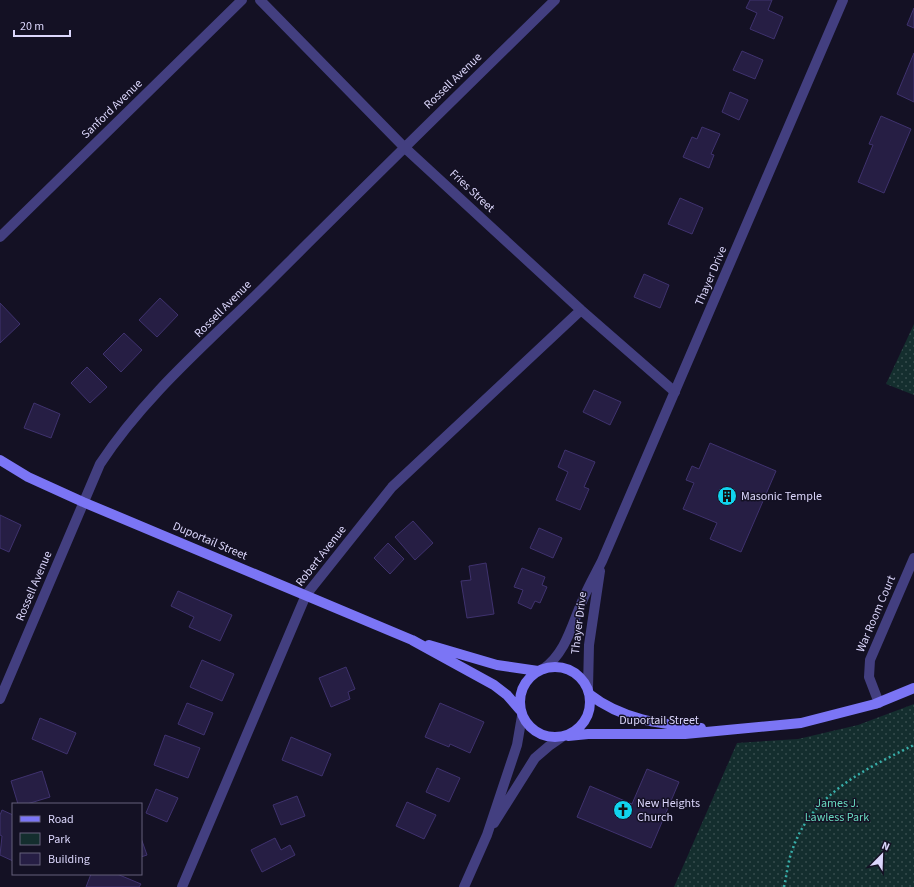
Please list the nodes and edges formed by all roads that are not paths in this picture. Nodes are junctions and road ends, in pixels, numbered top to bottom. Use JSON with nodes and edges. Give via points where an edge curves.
{"nodes":[{"id":1,"x":242,"y":0,"type":"edge"},
{"id":2,"x":260,"y":0,"type":"edge"},
{"id":3,"x":555,"y":0,"type":"edge"},
{"id":4,"x":842,"y":0,"type":"edge"},
{"id":5,"x":404,"y":147,"type":"junction"},
{"id":6,"x":0,"y":237,"type":"edge"},
{"id":7,"x":582,"y":310,"type":"junction"},
{"id":8,"x":675,"y":392,"type":"junction"},
{"id":9,"x":0,"y":460,"type":"edge"},
{"id":10,"x":83,"y":502,"type":"junction"},
{"id":11,"x":914,"y":558,"type":"edge"},
{"id":12,"x":602,"y":561,"type":"junction"},
{"id":13,"x":306,"y":595,"type":"junction"},
{"id":14,"x":412,"y":640,"type":"junction"},
{"id":15,"x":540,"y":670,"type":"junction"},
{"id":16,"x":914,"y":688,"type":"edge"},
{"id":17,"x":589,"y":691,"type":"junction"},
{"id":18,"x":0,"y":699,"type":"edge"},
{"id":19,"x":879,"y":703,"type":"junction"},
{"id":20,"x":521,"y":713,"type":"junction"},
{"id":21,"x":751,"y":728,"type":"junction"},
{"id":22,"x":565,"y":736,"type":"junction"},
{"id":23,"x":487,"y":835,"type":"junction"},
{"id":24,"x":182,"y":887,"type":"edge"},
{"id":25,"x":464,"y":887,"type":"edge"}],
"edges":[{"from":1,"to":6,"type":"street","name":"Sanford Avenue"},
{"from":2,"to":5,"type":"street","name":"Fries Street"},
{"from":3,"to":5,"type":"street","name":"Rossell Avenue"},
{"from":4,"to":8,"type":"street","name":"Thayer Drive"},
{"from":5,"to":7,"type":"street","name":"Fries Street"},
{"from":5,"to":10,"type":"street","name":"Rossell Avenue","via":[[163,387],[116,438],[100,464]]},
{"from":7,"to":8,"type":"street","name":"Fries Street"},
{"from":7,"to":13,"type":"street","name":"Robert Avenue","via":[[392,487]]},
{"from":8,"to":12,"type":"street","name":"Thayer Drive"},
{"from":9,"to":10,"type":"main road","name":"Duportail Street","via":[[28,477]]},
{"from":10,"to":13,"type":"main road","name":"Duportail Street"},
{"from":10,"to":18,"type":"street","name":"Rossell Avenue"},
{"from":11,"to":19,"type":"street","name":"War Room Court","via":[[870,660],[870,681]]},
{"from":12,"to":15,"type":"street","name":"Thayer Drive","via":[[589,584],[562,649],[551,664]]},
{"from":12,"to":17,"type":"street","name":"Thayer Drive","via":[[589,645]]},
{"from":13,"to":14,"type":"main road","name":"Duportail Street"},
{"from":13,"to":24,"type":"street","name":"Robert Avenue"},
{"from":14,"to":15,"type":"main road","name":"Duportail Street","via":[[493,664]]},
{"from":14,"to":20,"type":"main road","name":"Duportail Street","via":[[494,685],[507,695]]},
{"from":15,"to":17,"type":"main road","via":[[555,667],[566,669],[576,674]]},
{"from":15,"to":20,"type":"main road","via":[[525,683],[520,694]]},
{"from":16,"to":19,"type":"main road","name":"Duportail Street"},
{"from":17,"to":21,"type":"main road","name":"Duportail Street","via":[[609,709],[635,718],[684,726]]},
{"from":17,"to":22,"type":"main road","via":[[588,716],[582,725]]},
{"from":19,"to":21,"type":"main road","name":"Duportail Street","via":[[801,723]]},
{"from":20,"to":22,"type":"main road","via":[[529,727],[539,734],[550,738]]},
{"from":20,"to":23,"type":"street","via":[[517,745]]},
{"from":21,"to":22,"type":"main road","name":"Duportail Street","via":[[685,734]]},
{"from":22,"to":23,"type":"street","via":[[535,758]]},
{"from":23,"to":25,"type":"street"}]}
